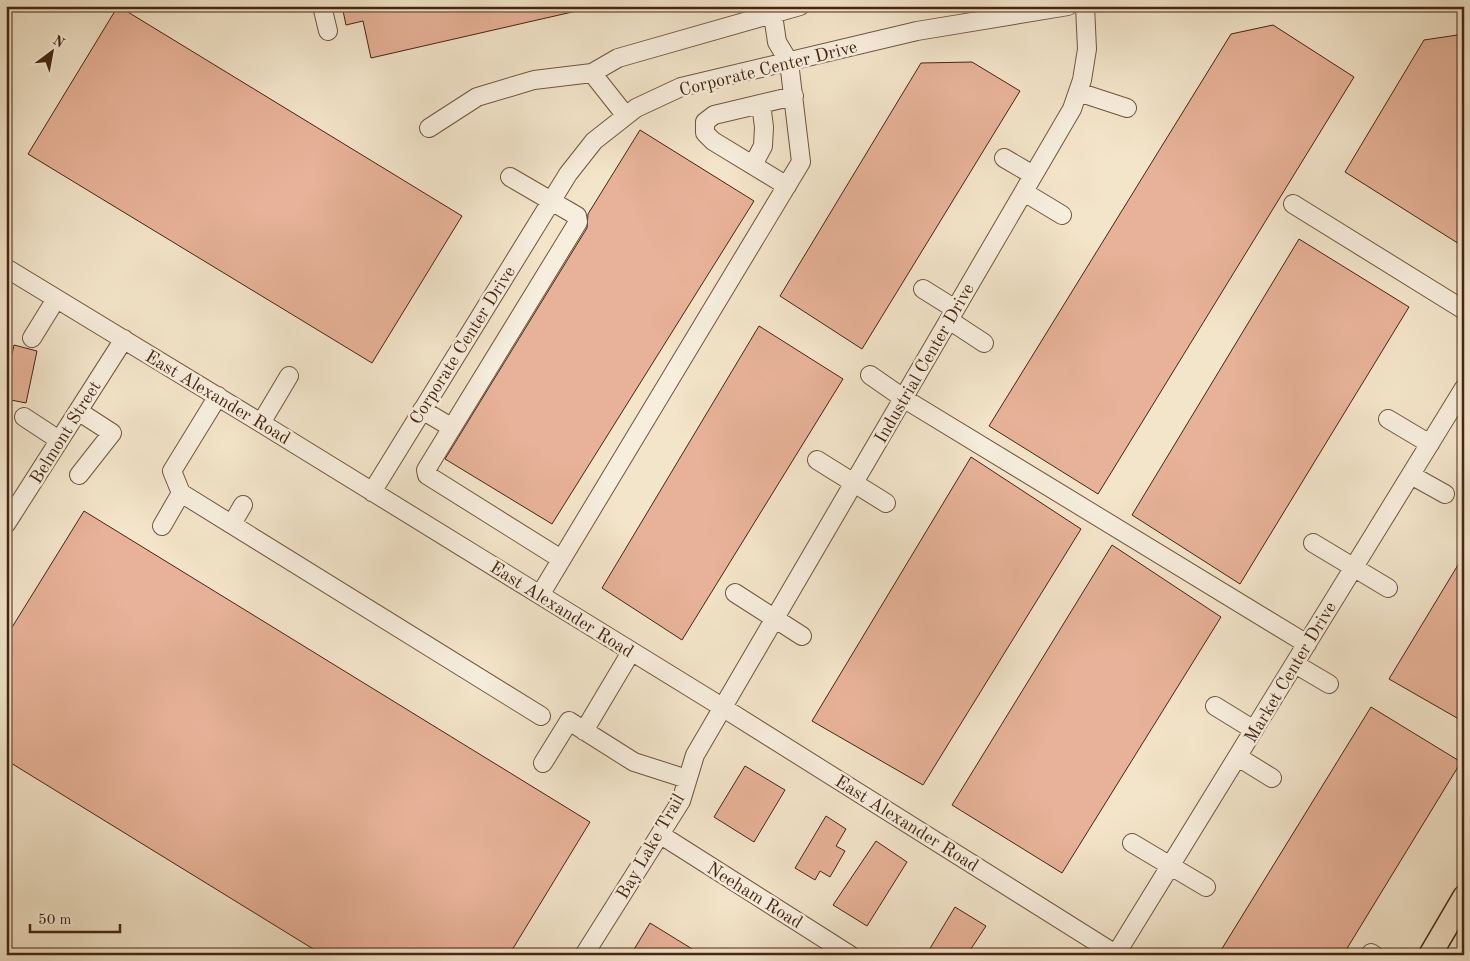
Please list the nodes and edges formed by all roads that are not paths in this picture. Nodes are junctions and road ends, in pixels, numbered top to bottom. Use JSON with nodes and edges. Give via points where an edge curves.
{"nodes":[{"id":1,"x":322,"y":6,"type":"edge"},
{"id":2,"x":800,"y":6,"type":"edge"},
{"id":3,"x":1068,"y":6,"type":"edge"},
{"id":4,"x":1085,"y":6,"type":"edge"},
{"id":5,"x":774,"y":10,"type":"edge"},
{"id":6,"x":328,"y":31,"type":"dead end"},
{"id":7,"x":790,"y":62,"type":"junction"},
{"id":8,"x":592,"y":73,"type":"junction"},
{"id":9,"x":1078,"y":92,"type":"junction"},
{"id":10,"x":794,"y":96,"type":"junction"},
{"id":11,"x":761,"y":104,"type":"junction"},
{"id":12,"x":1126,"y":108,"type":"dead end"},
{"id":13,"x":626,"y":116,"type":"junction"},
{"id":14,"x":428,"y":128,"type":"dead end"},
{"id":15,"x":1004,"y":158,"type":"dead end"},
{"id":16,"x":753,"y":165,"type":"junction"},
{"id":17,"x":1033,"y":175,"type":"junction"},
{"id":18,"x":510,"y":177,"type":"dead end"},
{"id":19,"x":788,"y":186,"type":"junction"},
{"id":20,"x":1024,"y":192,"type":"junction"},
{"id":21,"x":551,"y":202,"type":"junction"},
{"id":22,"x":1293,"y":204,"type":"dead end"},
{"id":23,"x":1062,"y":215,"type":"dead end"},
{"id":24,"x":6,"y":268,"type":"edge"},
{"id":25,"x":922,"y":289,"type":"dead end"},
{"id":26,"x":56,"y":298,"type":"junction"},
{"id":27,"x":1464,"y":310,"type":"edge"},
{"id":28,"x":952,"y":315,"type":"junction"},
{"id":29,"x":32,"y":338,"type":"dead end"},
{"id":30,"x":124,"y":339,"type":"junction"},
{"id":31,"x":984,"y":343,"type":"dead end"},
{"id":32,"x":870,"y":375,"type":"dead end"},
{"id":33,"x":290,"y":376,"type":"dead end"},
{"id":34,"x":1464,"y":388,"type":"edge"},
{"id":35,"x":218,"y":396,"type":"junction"},
{"id":36,"x":904,"y":398,"type":"junction"},
{"id":37,"x":422,"y":410,"type":"junction"},
{"id":38,"x":78,"y":411,"type":"junction"},
{"id":39,"x":24,"y":417,"type":"dead end"},
{"id":40,"x":1388,"y":419,"type":"dead end"},
{"id":41,"x":261,"y":423,"type":"junction"},
{"id":42,"x":451,"y":427,"type":"junction"},
{"id":43,"x":59,"y":440,"type":"junction"},
{"id":44,"x":1430,"y":444,"type":"junction"},
{"id":45,"x":818,"y":460,"type":"dead end"},
{"id":46,"x":79,"y":475,"type":"dead end"},
{"id":47,"x":1411,"y":475,"type":"junction"},
{"id":48,"x":854,"y":483,"type":"junction"},
{"id":49,"x":372,"y":492,"type":"junction"},
{"id":50,"x":181,"y":493,"type":"junction"},
{"id":51,"x":1445,"y":494,"type":"dead end"},
{"id":52,"x":886,"y":503,"type":"dead end"},
{"id":53,"x":243,"y":505,"type":"dead end"},
{"id":54,"x":6,"y":524,"type":"edge"},
{"id":55,"x":232,"y":524,"type":"junction"},
{"id":56,"x":162,"y":526,"type":"dead end"},
{"id":57,"x":1313,"y":543,"type":"dead end"},
{"id":58,"x":561,"y":559,"type":"junction"},
{"id":59,"x":1354,"y":568,"type":"junction"},
{"id":60,"x":1388,"y":588,"type":"dead end"},
{"id":61,"x":735,"y":593,"type":"dead end"},
{"id":62,"x":540,"y":595,"type":"junction"},
{"id":63,"x":775,"y":619,"type":"junction"},
{"id":64,"x":802,"y":636,"type":"dead end"},
{"id":65,"x":1307,"y":644,"type":"junction"},
{"id":66,"x":631,"y":652,"type":"junction"},
{"id":67,"x":1295,"y":664,"type":"junction"},
{"id":68,"x":1329,"y":684,"type":"dead end"},
{"id":69,"x":1215,"y":706,"type":"dead end"},
{"id":70,"x":722,"y":707,"type":"junction"},
{"id":71,"x":541,"y":716,"type":"dead end"},
{"id":72,"x":1254,"y":730,"type":"junction"},
{"id":73,"x":584,"y":731,"type":"junction"},
{"id":74,"x":1238,"y":757,"type":"junction"},
{"id":75,"x":544,"y":762,"type":"dead end"},
{"id":76,"x":1272,"y":778,"type":"dead end"},
{"id":77,"x":687,"y":779,"type":"junction"},
{"id":78,"x":661,"y":835,"type":"junction"},
{"id":79,"x":1132,"y":843,"type":"dead end"},
{"id":80,"x":1172,"y":866,"type":"junction"},
{"id":81,"x":1206,"y":887,"type":"dead end"},
{"id":82,"x":1462,"y":903,"type":"edge"},
{"id":83,"x":589,"y":953,"type":"edge"},
{"id":84,"x":850,"y":955,"type":"edge"},
{"id":85,"x":1116,"y":955,"type":"edge"},
{"id":86,"x":1430,"y":955,"type":"edge"}],
"edges":[{"from":1,"to":6,"type":"street"},
{"from":2,"to":5,"type":"street"},
{"from":3,"to":7,"type":"street","name":"Corporate Center Drive","via":[[917,31]]},
{"from":4,"to":9,"type":"street","name":"Industrial Center Drive","via":[[1087,49]]},
{"from":5,"to":7,"type":"street","via":[[777,42]]},
{"from":5,"to":8,"type":"street","via":[[618,58]]},
{"from":7,"to":10,"type":"street"},
{"from":7,"to":13,"type":"street","name":"Corporate Center Drive","via":[[681,87]]},
{"from":8,"to":13,"type":"street"},
{"from":8,"to":14,"type":"street","via":[[534,80],[477,97]]},
{"from":9,"to":12,"type":"street"},
{"from":9,"to":17,"type":"street","name":"Industrial Center Drive"},
{"from":10,"to":11,"type":"street"},
{"from":10,"to":19,"type":"street","via":[[802,162]]},
{"from":11,"to":16,"type":"street","via":[[764,146]]},
{"from":11,"to":16,"type":"street","via":[[714,115],[705,122],[705,133],[713,141]]},
{"from":13,"to":21,"type":"street","name":"Corporate Center Drive","via":[[594,141]]},
{"from":15,"to":17,"type":"street"},
{"from":16,"to":19,"type":"street"},
{"from":17,"to":20,"type":"street","name":"Industrial Center Drive"},
{"from":18,"to":21,"type":"street"},
{"from":19,"to":58,"type":"street"},
{"from":20,"to":23,"type":"street"},
{"from":20,"to":28,"type":"street","name":"Industrial Center Drive"},
{"from":21,"to":37,"type":"street","name":"Corporate Center Drive"},
{"from":21,"to":42,"type":"street","via":[[577,216],[578,222]]},
{"from":22,"to":27,"type":"street"},
{"from":24,"to":26,"type":"street","name":"East Alexander Road"},
{"from":25,"to":28,"type":"street"},
{"from":26,"to":29,"type":"street"},
{"from":26,"to":30,"type":"street","name":"East Alexander Road"},
{"from":28,"to":31,"type":"street"},
{"from":28,"to":36,"type":"street","name":"Industrial Center Drive"},
{"from":30,"to":35,"type":"street","name":"East Alexander Road"},
{"from":30,"to":38,"type":"street","name":"Belmont Street"},
{"from":32,"to":36,"type":"street"},
{"from":33,"to":41,"type":"street"},
{"from":34,"to":44,"type":"street","name":"Market Center Drive"},
{"from":35,"to":41,"type":"street","name":"East Alexander Road"},
{"from":35,"to":50,"type":"street","via":[[172,470]]},
{"from":36,"to":48,"type":"street","name":"Industrial Center Drive"},
{"from":36,"to":65,"type":"street"},
{"from":37,"to":42,"type":"street"},
{"from":37,"to":49,"type":"street","name":"Corporate Center Drive"},
{"from":38,"to":43,"type":"street","name":"Belmont Street"},
{"from":38,"to":46,"type":"street","via":[[112,433]]},
{"from":39,"to":43,"type":"street"},
{"from":40,"to":44,"type":"street"},
{"from":41,"to":49,"type":"street","name":"East Alexander Road"},
{"from":42,"to":58,"type":"street","via":[[426,470],[427,476]]},
{"from":43,"to":54,"type":"street","name":"Belmont Street"},
{"from":44,"to":47,"type":"street","name":"Market Center Drive"},
{"from":45,"to":48,"type":"street"},
{"from":47,"to":51,"type":"street"},
{"from":47,"to":59,"type":"street","name":"Market Center Drive"},
{"from":48,"to":52,"type":"street"},
{"from":48,"to":63,"type":"street","name":"Industrial Center Drive"},
{"from":49,"to":62,"type":"street","name":"East Alexander Road"},
{"from":50,"to":55,"type":"street"},
{"from":50,"to":56,"type":"street"},
{"from":53,"to":55,"type":"street"},
{"from":55,"to":71,"type":"street"},
{"from":57,"to":59,"type":"street"},
{"from":58,"to":62,"type":"street"},
{"from":59,"to":60,"type":"street"},
{"from":59,"to":65,"type":"street","name":"Market Center Drive"},
{"from":61,"to":63,"type":"street"},
{"from":62,"to":66,"type":"street","name":"East Alexander Road"},
{"from":63,"to":64,"type":"street"},
{"from":63,"to":70,"type":"street","name":"Industrial Center Drive"},
{"from":65,"to":67,"type":"street","name":"Market Center Drive"},
{"from":66,"to":70,"type":"street","name":"East Alexander Road"},
{"from":66,"to":73,"type":"street"},
{"from":67,"to":68,"type":"street"},
{"from":67,"to":72,"type":"street","name":"Market Center Drive"},
{"from":69,"to":72,"type":"street"},
{"from":70,"to":77,"type":"street","name":"Bay Lake Trail","via":[[695,754]]},
{"from":70,"to":85,"type":"street","name":"East Alexander Road"},
{"from":72,"to":74,"type":"street","name":"Market Center Drive"},
{"from":73,"to":75,"type":"street","via":[[569,721]]},
{"from":73,"to":77,"type":"street","via":[[634,762]]},
{"from":74,"to":76,"type":"street"},
{"from":74,"to":80,"type":"street","name":"Market Center Drive"},
{"from":77,"to":78,"type":"street","name":"Bay Lake Trail","via":[[681,801]]},
{"from":78,"to":83,"type":"street","name":"Bay Lake Trail"},
{"from":78,"to":84,"type":"street","name":"Neeham Road"},
{"from":79,"to":80,"type":"street"},
{"from":80,"to":81,"type":"street"},
{"from":80,"to":85,"type":"street","name":"Market Center Drive"},
{"from":82,"to":86,"type":"main road"}]}
